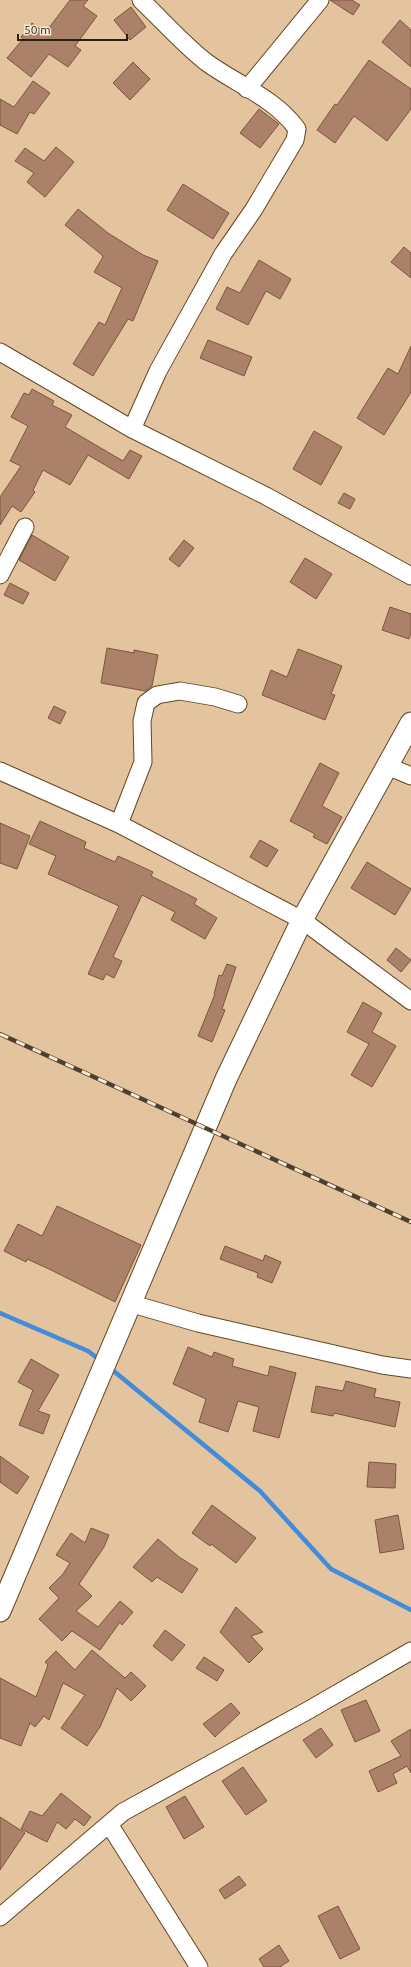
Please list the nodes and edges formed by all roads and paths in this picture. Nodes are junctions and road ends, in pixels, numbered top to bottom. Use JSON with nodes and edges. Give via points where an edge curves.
{"nodes":[{"id":1,"x":141,"y":0,"type":"edge"},
{"id":2,"x":320,"y":0,"type":"edge"},
{"id":3,"x":247,"y":89,"type":"junction"},
{"id":4,"x":0,"y":352,"type":"edge"},
{"id":5,"x":132,"y":429,"type":"junction"},
{"id":6,"x":25,"y":527,"type":"dead end"},
{"id":7,"x":0,"y":575,"type":"edge"},
{"id":8,"x":411,"y":576,"type":"edge"},
{"id":9,"x":238,"y":704,"type":"dead end"},
{"id":10,"x":411,"y":723,"type":"edge"},
{"id":11,"x":387,"y":766,"type":"junction"},
{"id":12,"x":0,"y":771,"type":"edge"},
{"id":13,"x":411,"y":776,"type":"edge"},
{"id":14,"x":119,"y":824,"type":"junction"},
{"id":15,"x":302,"y":920,"type":"junction"},
{"id":16,"x":411,"y":1001,"type":"edge"},
{"id":17,"x":130,"y":1303,"type":"junction"},
{"id":18,"x":411,"y":1369,"type":"edge"},
{"id":19,"x":0,"y":1611,"type":"edge"},
{"id":20,"x":411,"y":1651,"type":"edge"},
{"id":21,"x":109,"y":1824,"type":"junction"},
{"id":22,"x":0,"y":1917,"type":"edge"},
{"id":23,"x":199,"y":1967,"type":"edge"}],
"edges":[{"from":1,"to":3,"type":"street","via":[[205,61]]},
{"from":2,"to":3,"type":"street"},
{"from":3,"to":5,"type":"street","via":[[288,116],[297,129],[295,140],[254,209],[223,254],[158,371]]},
{"from":4,"to":5,"type":"street"},
{"from":5,"to":8,"type":"street","via":[[266,496]]},
{"from":6,"to":7,"type":"street"},
{"from":9,"to":14,"type":"street","via":[[180,691],[158,694],[146,703],[142,721],[143,762]]},
{"from":10,"to":11,"type":"street"},
{"from":11,"to":13,"type":"street"},
{"from":11,"to":15,"type":"street"},
{"from":12,"to":14,"type":"street"},
{"from":14,"to":15,"type":"street"},
{"from":15,"to":16,"type":"street"},
{"from":15,"to":17,"type":"street","via":[[226,1080]]},
{"from":17,"to":18,"type":"street","via":[[198,1323],[382,1365]]},
{"from":17,"to":19,"type":"street"},
{"from":20,"to":21,"type":"street","via":[[123,1812]]},
{"from":21,"to":22,"type":"street"},
{"from":21,"to":23,"type":"street"}]}
